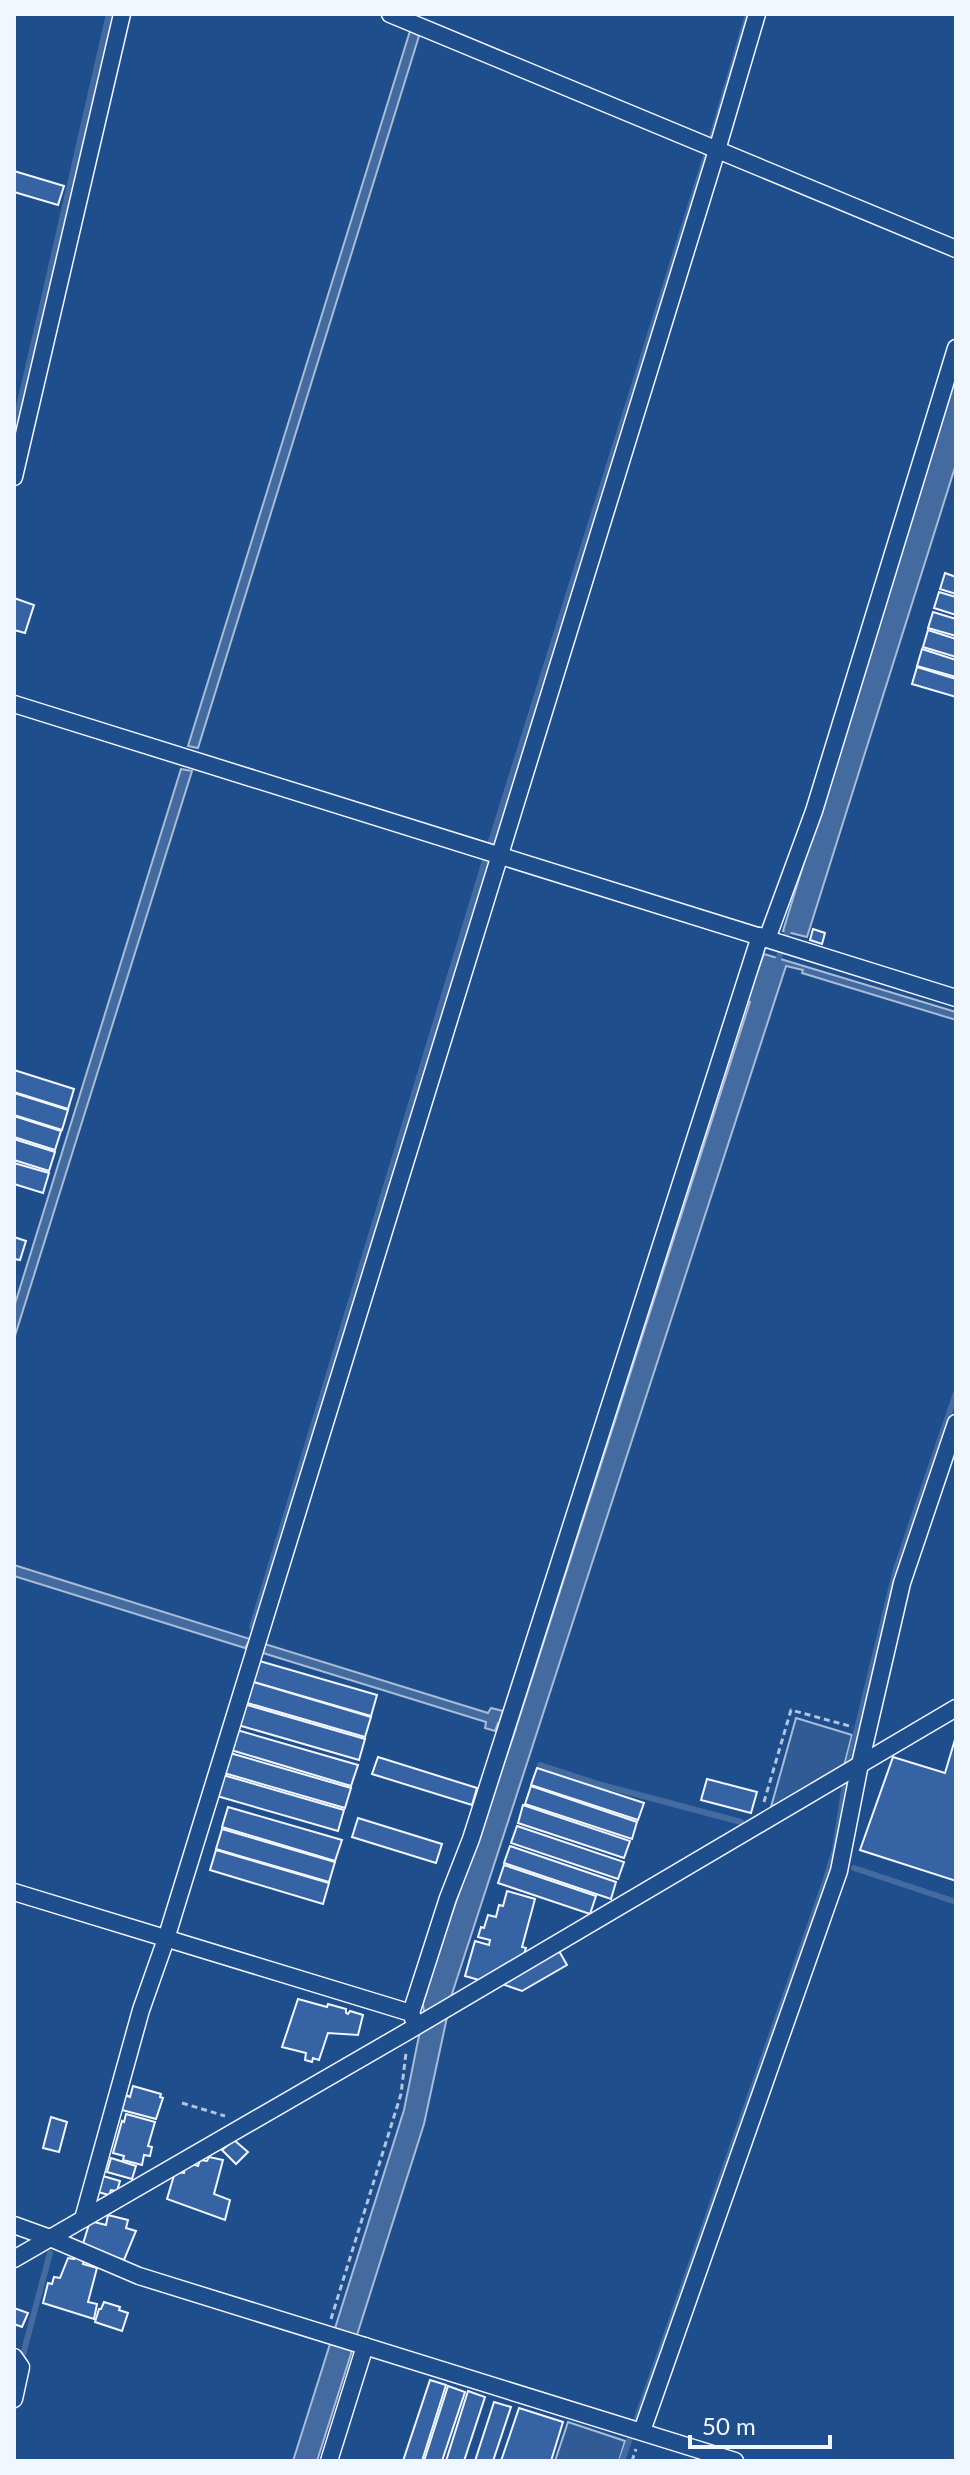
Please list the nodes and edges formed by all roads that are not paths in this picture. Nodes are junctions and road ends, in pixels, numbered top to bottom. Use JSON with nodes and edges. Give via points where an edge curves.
{"nodes":[{"id":1,"x":122,"y":14,"type":"edge"},
{"id":2,"x":390,"y":14,"type":"edge"},
{"id":3,"x":757,"y":14,"type":"edge"},
{"id":4,"x":717,"y":150,"type":"junction"},
{"id":5,"x":956,"y":249,"type":"edge"},
{"id":6,"x":956,"y":348,"type":"edge"},
{"id":7,"x":14,"y":477,"type":"edge"},
{"id":8,"x":14,"y":704,"type":"edge"},
{"id":9,"x":499,"y":854,"type":"junction"},
{"id":10,"x":766,"y":938,"type":"junction"},
{"id":11,"x":956,"y":998,"type":"edge"},
{"id":12,"x":956,"y":1423,"type":"edge"},
{"id":13,"x":956,"y":1708,"type":"edge"},
{"id":14,"x":860,"y":1764,"type":"junction"},
{"id":15,"x":14,"y":1892,"type":"edge"},
{"id":16,"x":166,"y":1939,"type":"junction"},
{"id":17,"x":414,"y":2023,"type":"junction"},
{"id":18,"x":83,"y":2219,"type":"junction"},
{"id":19,"x":14,"y":2225,"type":"edge"},
{"id":20,"x":50,"y":2238,"type":"junction"},
{"id":21,"x":14,"y":2259,"type":"edge"},
{"id":22,"x":365,"y":2346,"type":"junction"},
{"id":23,"x":14,"y":2357,"type":"edge"},
{"id":24,"x":14,"y":2399,"type":"edge"},
{"id":25,"x":642,"y":2431,"type":"junction"},
{"id":26,"x":329,"y":2461,"type":"edge"},
{"id":27,"x":735,"y":2461,"type":"edge"}],
"edges":[{"from":1,"to":7,"type":"street"},
{"from":2,"to":4,"type":"street"},
{"from":3,"to":4,"type":"street"},
{"from":4,"to":5,"type":"street"},
{"from":4,"to":9,"type":"street"},
{"from":6,"to":10,"type":"street","via":[[814,811]]},
{"from":8,"to":9,"type":"street"},
{"from":9,"to":10,"type":"street"},
{"from":9,"to":16,"type":"street"},
{"from":10,"to":11,"type":"street"},
{"from":10,"to":17,"type":"street","via":[[448,1898]]},
{"from":12,"to":14,"type":"street","via":[[902,1583]]},
{"from":13,"to":14,"type":"street"},
{"from":14,"to":17,"type":"street","via":[[453,2005]]},
{"from":14,"to":25,"type":"street","via":[[839,1871]]},
{"from":15,"to":16,"type":"street"},
{"from":16,"to":17,"type":"street"},
{"from":16,"to":18,"type":"street"},
{"from":17,"to":18,"type":"street"},
{"from":18,"to":20,"type":"street"},
{"from":19,"to":20,"type":"street"},
{"from":20,"to":21,"type":"street"},
{"from":20,"to":22,"type":"street","via":[[139,2276]]},
{"from":22,"to":25,"type":"street"},
{"from":22,"to":26,"type":"street"},
{"from":23,"to":24,"type":"street","via":[[21,2367]]},
{"from":25,"to":27,"type":"street"}]}
